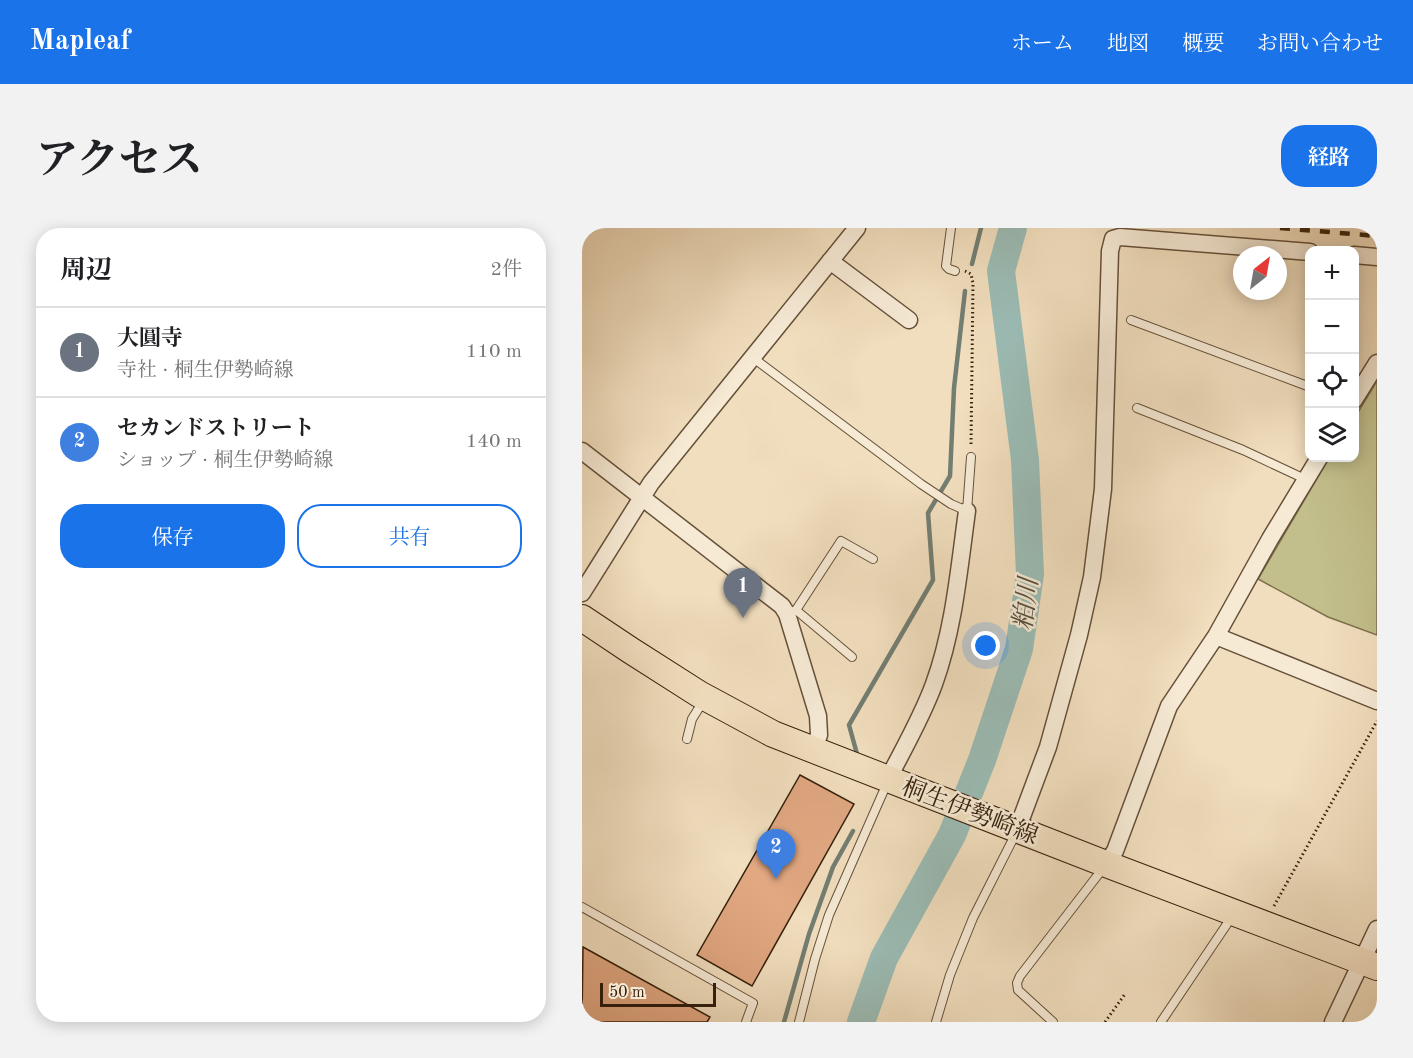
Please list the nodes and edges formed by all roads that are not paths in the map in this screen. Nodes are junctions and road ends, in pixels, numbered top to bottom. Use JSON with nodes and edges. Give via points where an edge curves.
{"nodes":[{"id":1,"x":857,"y":228,"type":"edge"},
{"id":2,"x":951,"y":228,"type":"edge"},
{"id":3,"x":1305,"y":252,"type":"edge"},
{"id":4,"x":1359,"y":255,"type":"edge"},
{"id":5,"x":1377,"y":257,"type":"edge"},
{"id":6,"x":830,"y":261,"type":"junction"},
{"id":7,"x":955,"y":271,"type":"road end"},
{"id":8,"x":909,"y":320,"type":"dead end"},
{"id":9,"x":1131,"y":320,"type":"dead end"},
{"id":10,"x":752,"y":357,"type":"junction"},
{"id":11,"x":1377,"y":363,"type":"edge"},
{"id":12,"x":1305,"y":385,"type":"edge"},
{"id":13,"x":1359,"y":392,"type":"edge"},
{"id":14,"x":1137,"y":408,"type":"dead end"},
{"id":15,"x":582,"y":451,"type":"edge"},
{"id":16,"x":971,"y":457,"type":"road end"},
{"id":17,"x":1316,"y":462,"type":"edge"},
{"id":18,"x":1305,"y":479,"type":"junction"},
{"id":19,"x":642,"y":497,"type":"junction"},
{"id":20,"x":967,"y":512,"type":"junction"},
{"id":21,"x":873,"y":559,"type":"dead end"},
{"id":22,"x":582,"y":593,"type":"edge"},
{"id":23,"x":791,"y":612,"type":"junction"},
{"id":24,"x":582,"y":618,"type":"edge"},
{"id":25,"x":1215,"y":636,"type":"junction"},
{"id":26,"x":852,"y":657,"type":"dead end"},
{"id":27,"x":706,"y":698,"type":"junction"},
{"id":28,"x":1377,"y":701,"type":"edge"},
{"id":29,"x":687,"y":738,"type":"dead end"},
{"id":30,"x":813,"y":750,"type":"junction"},
{"id":31,"x":891,"y":780,"type":"junction"},
{"id":32,"x":1015,"y":829,"type":"junction"},
{"id":33,"x":1106,"y":864,"type":"junction"},
{"id":34,"x":582,"y":907,"type":"edge"},
{"id":35,"x":1231,"y":912,"type":"junction"},
{"id":36,"x":1377,"y":929,"type":"edge"},
{"id":37,"x":1369,"y":965,"type":"edge"},
{"id":38,"x":746,"y":1022,"type":"edge"},
{"id":39,"x":799,"y":1022,"type":"edge"},
{"id":40,"x":936,"y":1022,"type":"edge"},
{"id":41,"x":1053,"y":1022,"type":"edge"},
{"id":42,"x":1161,"y":1022,"type":"edge"},
{"id":43,"x":1333,"y":1022,"type":"edge"}],
"edges":[{"from":1,"to":6,"type":"street"},
{"from":2,"to":7,"type":"lane","via":[[946,266]]},
{"from":3,"to":32,"type":"street","via":[[1113,239],[1103,489],[1092,577],[1048,747]]},
{"from":4,"to":5,"type":"street"},
{"from":6,"to":8,"type":"street"},
{"from":6,"to":10,"type":"street"},
{"from":9,"to":12,"type":"lane"},
{"from":10,"to":19,"type":"street"},
{"from":10,"to":20,"type":"lane","via":[[921,484]]},
{"from":11,"to":13,"type":"street"},
{"from":14,"to":18,"type":"lane"},
{"from":15,"to":19,"type":"street"},
{"from":16,"to":20,"type":"lane"},
{"from":17,"to":18,"type":"street"},
{"from":18,"to":25,"type":"street"},
{"from":19,"to":22,"type":"street"},
{"from":19,"to":23,"type":"street"},
{"from":20,"to":31,"type":"street","via":[[941,664],[922,716]]},
{"from":21,"to":23,"type":"lane","via":[[841,541]]},
{"from":23,"to":26,"type":"lane"},
{"from":23,"to":30,"type":"street","via":[[818,716],[819,735]]},
{"from":24,"to":27,"type":"main road","name":"桐生伊勢崎線"},
{"from":25,"to":28,"type":"street"},
{"from":25,"to":33,"type":"street","via":[[1170,706],[1115,851]]},
{"from":27,"to":29,"type":"lane","via":[[692,719]]},
{"from":27,"to":30,"type":"main road","name":"桐生伊勢崎線","via":[[773,734]]},
{"from":30,"to":31,"type":"main road","name":"桐生伊勢崎線"},
{"from":31,"to":32,"type":"main road","name":"桐生伊勢崎線"},
{"from":31,"to":39,"type":"lane","via":[[829,915]]},
{"from":32,"to":33,"type":"main road","name":"桐生伊勢崎線"},
{"from":32,"to":40,"type":"lane","via":[[973,918]]},
{"from":33,"to":35,"type":"main road","name":"桐生伊勢崎線"},
{"from":33,"to":41,"type":"lane","via":[[1017,983],[1018,990]]},
{"from":34,"to":38,"type":"lane","via":[[753,1003]]},
{"from":35,"to":37,"type":"main road","name":"桐生伊勢崎線"},
{"from":35,"to":42,"type":"lane","via":[[1227,924]]},
{"from":36,"to":37,"type":"street"},
{"from":37,"to":43,"type":"street"}]}
